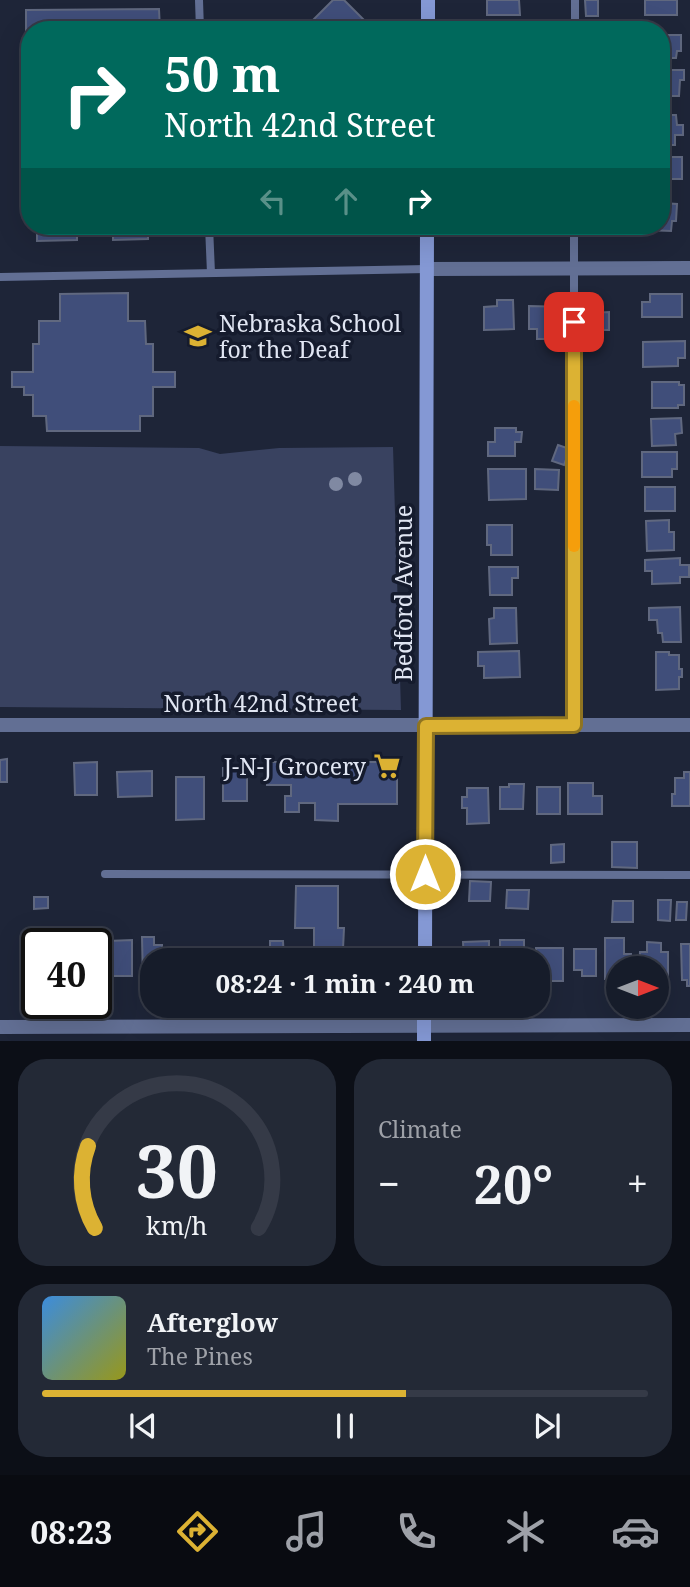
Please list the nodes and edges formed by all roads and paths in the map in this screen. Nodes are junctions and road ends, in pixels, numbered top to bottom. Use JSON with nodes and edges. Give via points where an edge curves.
{"nodes":[{"id":1,"x":199,"y":0,"type":"edge"},
{"id":2,"x":575,"y":0,"type":"edge"},
{"id":3,"x":424,"y":1,"type":"edge"},
{"id":4,"x":200,"y":21,"type":"edge"},
{"id":5,"x":427,"y":21,"type":"edge"},
{"id":6,"x":575,"y":21,"type":"edge"},
{"id":7,"x":209,"y":235,"type":"edge"},
{"id":8,"x":427,"y":235,"type":"edge"},
{"id":9,"x":575,"y":235,"type":"edge"},
{"id":10,"x":574,"y":268,"type":"junction"},
{"id":11,"x":690,"y":268,"type":"edge"},
{"id":12,"x":427,"y":269,"type":"junction"},
{"id":13,"x":211,"y":273,"type":"junction"},
{"id":14,"x":0,"y":277,"type":"edge"},
{"id":15,"x":690,"y":724,"type":"edge"},
{"id":16,"x":0,"y":725,"type":"edge"},
{"id":17,"x":574,"y":725,"type":"junction"},
{"id":18,"x":426,"y":726,"type":"junction"},
{"id":19,"x":105,"y":874,"type":"dead end"},
{"id":20,"x":425,"y":874,"type":"junction"},
{"id":21,"x":690,"y":875,"type":"edge"},
{"id":22,"x":425,"y":948,"type":"edge"},
{"id":23,"x":690,"y":1026,"type":"edge"},
{"id":24,"x":0,"y":1027,"type":"edge"},
{"id":25,"x":424,"y":1034,"type":"edge"}],
"edges":[{"from":1,"to":4,"type":"lane"},
{"from":2,"to":6,"type":"lane"},
{"from":3,"to":5,"type":"street"},
{"from":7,"to":13,"type":"lane"},
{"from":8,"to":12,"type":"street","name":"Bedford Avenue"},
{"from":9,"to":10,"type":"lane"},
{"from":10,"to":11,"type":"street"},
{"from":10,"to":12,"type":"street"},
{"from":10,"to":17,"type":"lane"},
{"from":12,"to":13,"type":"lane"},
{"from":12,"to":18,"type":"street","name":"Bedford Avenue"},
{"from":13,"to":14,"type":"lane"},
{"from":15,"to":17,"type":"street","name":"North 42nd Street"},
{"from":16,"to":18,"type":"street","name":"North 42nd Street"},
{"from":17,"to":18,"type":"street","name":"North 42nd Street"},
{"from":18,"to":20,"type":"street","name":"Bedford Avenue"},
{"from":19,"to":20,"type":"lane"},
{"from":20,"to":21,"type":"lane"},
{"from":20,"to":22,"type":"street","name":"Bedford Avenue"},
{"from":23,"to":25,"type":"street"},
{"from":24,"to":25,"type":"street"}]}
